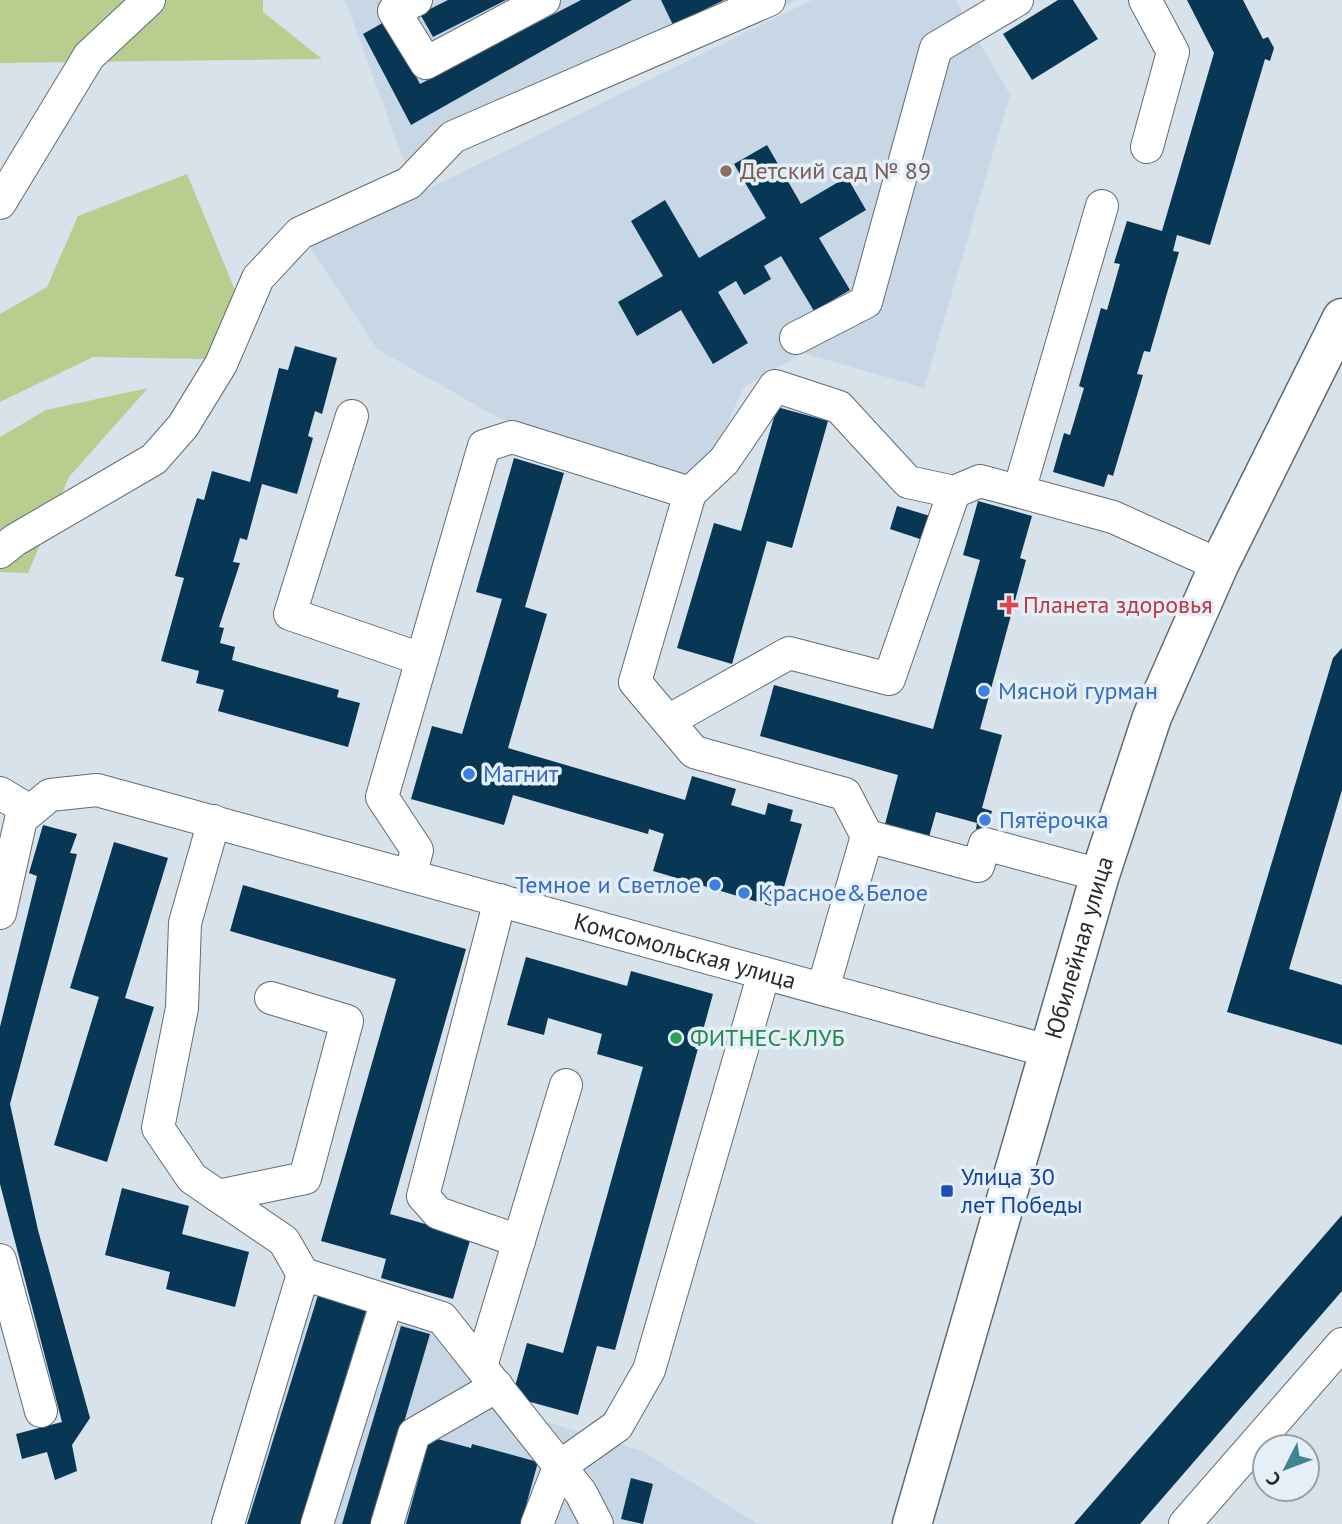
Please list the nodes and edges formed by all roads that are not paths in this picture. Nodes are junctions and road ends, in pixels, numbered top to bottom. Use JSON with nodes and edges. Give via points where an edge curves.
{"nodes":[{"id":1,"x":149,"y":0,"type":"edge"},
{"id":2,"x":416,"y":0,"type":"edge"},
{"id":3,"x":544,"y":0,"type":"edge"},
{"id":4,"x":769,"y":0,"type":"edge"},
{"id":5,"x":1017,"y":0,"type":"edge"},
{"id":6,"x":1145,"y":0,"type":"edge"},
{"id":7,"x":1147,"y":147,"type":"dead end"},
{"id":8,"x":0,"y":203,"type":"edge"},
{"id":9,"x":1102,"y":206,"type":"dead end"},
{"id":10,"x":1342,"y":318,"type":"edge"},
{"id":11,"x":796,"y":338,"type":"dead end"},
{"id":12,"x":352,"y":416,"type":"dead end"},
{"id":13,"x":1018,"y":491,"type":"junction"},
{"id":14,"x":954,"y":492,"type":"junction"},
{"id":15,"x":690,"y":493,"type":"junction"},
{"id":16,"x":0,"y":552,"type":"edge"},
{"id":17,"x":1219,"y":565,"type":"junction"},
{"id":18,"x":421,"y":659,"type":"junction"},
{"id":19,"x":668,"y":721,"type":"junction"},
{"id":20,"x":0,"y":793,"type":"edge"},
{"id":21,"x":30,"y":811,"type":"junction"},
{"id":22,"x":214,"y":821,"type":"junction"},
{"id":23,"x":867,"y":836,"type":"junction"},
{"id":24,"x":1100,"y":875,"type":"junction"},
{"id":25,"x":410,"y":876,"type":"junction"},
{"id":26,"x":500,"y":900,"type":"junction"},
{"id":27,"x":0,"y":912,"type":"edge"},
{"id":28,"x":764,"y":973,"type":"junction"},
{"id":29,"x":823,"y":989,"type":"junction"},
{"id":30,"x":271,"y":998,"type":"dead end"},
{"id":31,"x":1048,"y":1051,"type":"junction"},
{"id":32,"x":566,"y":1085,"type":"dead end"},
{"id":33,"x":218,"y":1196,"type":"junction"},
{"id":34,"x":519,"y":1241,"type":"junction"},
{"id":35,"x":0,"y":1260,"type":"edge"},
{"id":36,"x":303,"y":1275,"type":"junction"},
{"id":37,"x":387,"y":1301,"type":"junction"},
{"id":38,"x":1342,"y":1343,"type":"edge"},
{"id":39,"x":489,"y":1376,"type":"junction"},
{"id":40,"x":41,"y":1411,"type":"dead end"},
{"id":41,"x":559,"y":1467,"type":"junction"},
{"id":42,"x":228,"y":1524,"type":"edge"},
{"id":43,"x":317,"y":1524,"type":"edge"},
{"id":44,"x":387,"y":1524,"type":"edge"},
{"id":45,"x":537,"y":1524,"type":"edge"},
{"id":46,"x":597,"y":1524,"type":"edge"},
{"id":47,"x":912,"y":1524,"type":"edge"},
{"id":48,"x":1185,"y":1524,"type":"edge"}],
"edges":[{"from":1,"to":8,"type":"street","via":[[89,56]]},
{"from":2,"to":3,"type":"street","via":[[394,11],[426,63]]},
{"from":4,"to":16,"type":"street","via":[[453,137],[409,183],[300,233],[258,278],[221,364],[183,426],[154,459]]},
{"from":5,"to":11,"type":"street","via":[[936,48],[866,302]]},
{"from":6,"to":7,"type":"street","via":[[1173,52]]},
{"from":9,"to":13,"type":"street"},
{"from":10,"to":17,"type":"main road","name":"Юбилейная улица"},
{"from":12,"to":18,"type":"street","via":[[290,614]]},
{"from":13,"to":14,"type":"street","via":[[980,481]]},
{"from":13,"to":17,"type":"street","via":[[1113,517]]},
{"from":14,"to":15,"type":"street","via":[[908,482],[839,407],[775,386],[724,461]]},
{"from":14,"to":19,"type":"street","via":[[889,679],[789,653]]},
{"from":15,"to":18,"type":"street","via":[[512,438],[484,446]]},
{"from":15,"to":19,"type":"street","via":[[635,682]]},
{"from":17,"to":24,"type":"main road","name":"Юбилейная улица","via":[[1152,717]]},
{"from":18,"to":25,"type":"street","via":[[382,797],[417,849]]},
{"from":19,"to":23,"type":"street","via":[[694,752],[845,794]]},
{"from":20,"to":21,"type":"street"},
{"from":21,"to":22,"type":"street","name":"Комсомольская улица","via":[[50,795],[97,790]]},
{"from":21,"to":27,"type":"street","via":[[21,819]]},
{"from":22,"to":25,"type":"street","name":"Комсомольская улица"},
{"from":22,"to":33,"type":"street","via":[[185,923],[182,1008],[158,1128],[192,1178]]},
{"from":23,"to":24,"type":"street","via":[[978,866],[985,844]]},
{"from":23,"to":29,"type":"street"},
{"from":24,"to":31,"type":"main road","name":"Юбилейная улица"},
{"from":25,"to":26,"type":"street","name":"Комсомольская улица"},
{"from":26,"to":28,"type":"street","name":"Комсомольская улица"},
{"from":26,"to":34,"type":"street","via":[[423,1196],[438,1213]]},
{"from":28,"to":29,"type":"street","name":"Комсомольская улица"},
{"from":28,"to":41,"type":"street","via":[[649,1370],[617,1426]]},
{"from":29,"to":31,"type":"street","name":"Комсомольская улица"},
{"from":30,"to":33,"type":"street","via":[[347,1021],[305,1178]]},
{"from":31,"to":47,"type":"main road","name":"Юбилейная улица"},
{"from":32,"to":34,"type":"street"},
{"from":33,"to":36,"type":"street","via":[[284,1241]]},
{"from":34,"to":39,"type":"street"},
{"from":35,"to":40,"type":"street"},
{"from":36,"to":37,"type":"street"},
{"from":36,"to":42,"type":"street"},
{"from":37,"to":39,"type":"street","via":[[442,1318]]},
{"from":37,"to":43,"type":"street"},
{"from":38,"to":48,"type":"street"},
{"from":39,"to":41,"type":"street"},
{"from":39,"to":44,"type":"street","via":[[414,1434]]},
{"from":41,"to":45,"type":"street"},
{"from":41,"to":46,"type":"street","via":[[581,1493]]}]}
